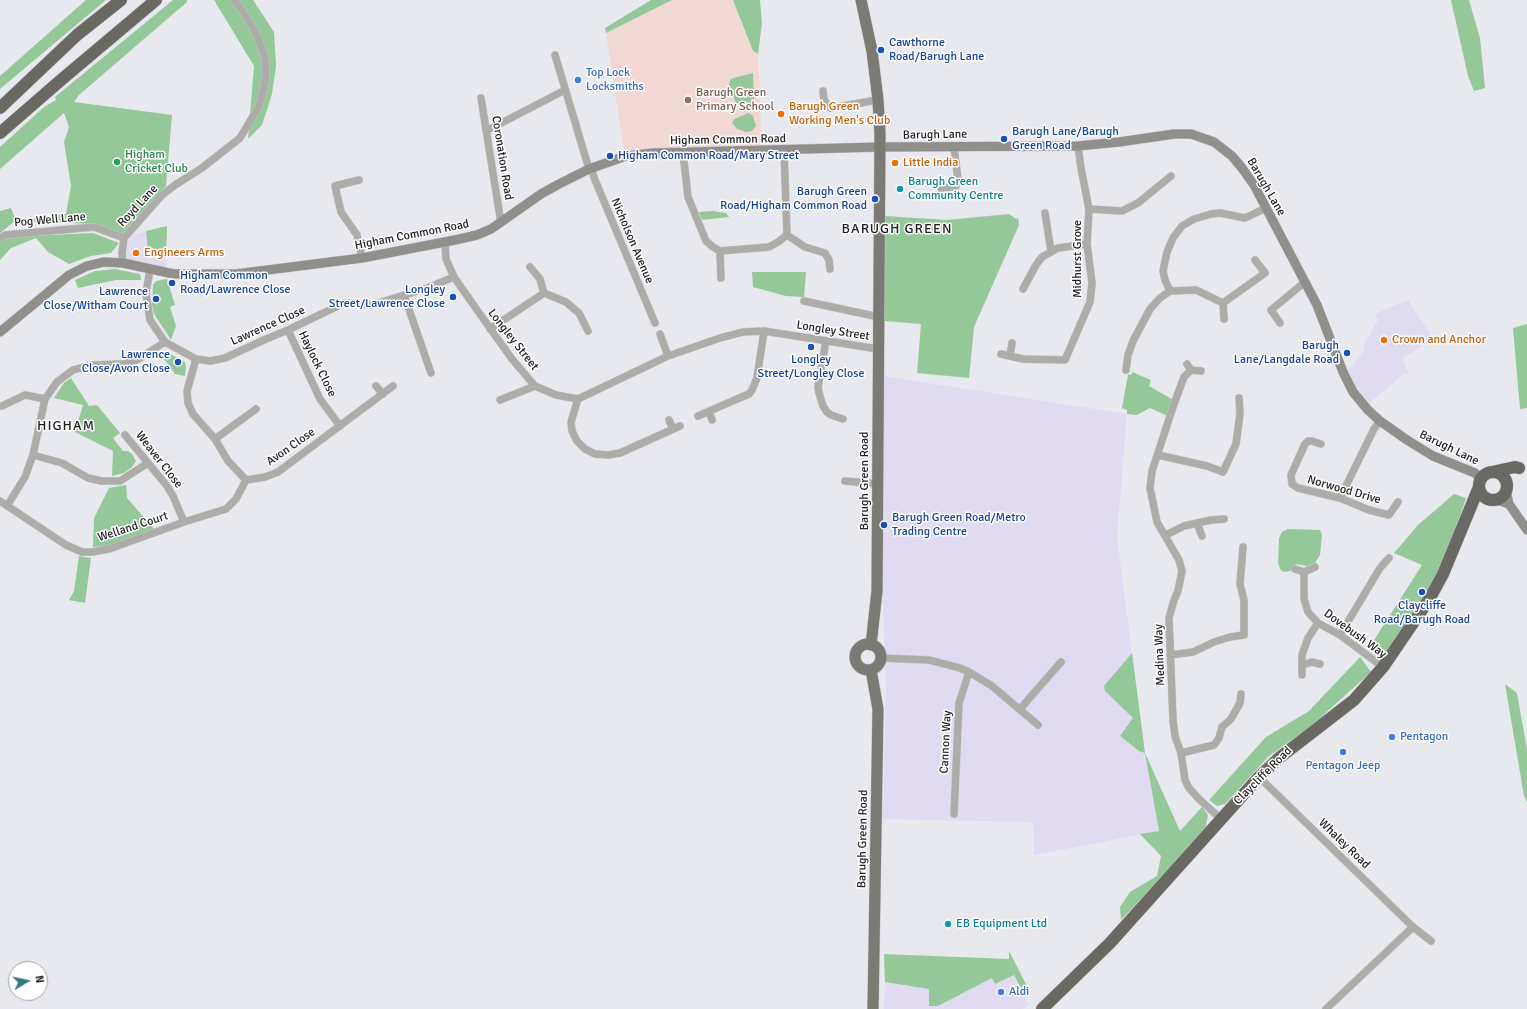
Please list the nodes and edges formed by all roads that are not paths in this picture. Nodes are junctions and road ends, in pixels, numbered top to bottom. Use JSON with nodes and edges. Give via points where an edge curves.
{"nodes":[{"id":1,"x":121,"y":0,"type":"edge"},
{"id":2,"x":156,"y":0,"type":"edge"},
{"id":3,"x":234,"y":0,"type":"edge"},
{"id":4,"x":861,"y":0,"type":"edge"},
{"id":5,"x":556,"y":55,"type":"dead end"},
{"id":6,"x":565,"y":90,"type":"junction"},
{"id":7,"x":823,"y":91,"type":"dead end"},
{"id":8,"x":481,"y":98,"type":"dead end"},
{"id":9,"x":878,"y":100,"type":"junction"},
{"id":10,"x":0,"y":108,"type":"edge"},
{"id":11,"x":486,"y":131,"type":"junction"},
{"id":12,"x":0,"y":133,"type":"edge"},
{"id":13,"x":954,"y":146,"type":"junction"},
{"id":14,"x":1078,"y":146,"type":"junction"},
{"id":15,"x":880,"y":148,"type":"junction"},
{"id":16,"x":784,"y":151,"type":"junction"},
{"id":17,"x":683,"y":153,"type":"junction"},
{"id":18,"x":590,"y":168,"type":"junction"},
{"id":19,"x":1171,"y":176,"type":"dead end"},
{"id":20,"x":360,"y":180,"type":"dead end"},
{"id":21,"x":941,"y":189,"type":"dead end"},
{"id":22,"x":1266,"y":208,"type":"junction"},
{"id":23,"x":1089,"y":209,"type":"junction"},
{"id":24,"x":1045,"y":213,"type":"dead end"},
{"id":25,"x":501,"y":223,"type":"junction"},
{"id":26,"x":787,"y":235,"type":"junction"},
{"id":27,"x":0,"y":238,"type":"edge"},
{"id":28,"x":124,"y":238,"type":"junction"},
{"id":29,"x":445,"y":242,"type":"junction"},
{"id":30,"x":1087,"y":244,"type":"junction"},
{"id":31,"x":720,"y":251,"type":"junction"},
{"id":32,"x":1051,"y":251,"type":"junction"},
{"id":33,"x":362,"y":258,"type":"junction"},
{"id":34,"x":1254,"y":260,"type":"dead end"},
{"id":35,"x":123,"y":263,"type":"junction"},
{"id":36,"x":530,"y":267,"type":"dead end"},
{"id":37,"x":830,"y":269,"type":"dead end"},
{"id":38,"x":150,"y":270,"type":"junction"},
{"id":39,"x":454,"y":277,"type":"junction"},
{"id":40,"x":721,"y":278,"type":"dead end"},
{"id":41,"x":1305,"y":282,"type":"junction"},
{"id":42,"x":1023,"y":289,"type":"dead end"},
{"id":43,"x":1170,"y":291,"type":"junction"},
{"id":44,"x":544,"y":293,"type":"junction"},
{"id":45,"x":404,"y":295,"type":"junction"},
{"id":46,"x":804,"y":301,"type":"dead end"},
{"id":47,"x":1223,"y":303,"type":"junction"},
{"id":48,"x":879,"y":317,"type":"junction"},
{"id":49,"x":1224,"y":319,"type":"dead end"},
{"id":50,"x":655,"y":323,"type":"dead end"},
{"id":51,"x":1280,"y":323,"type":"dead end"},
{"id":52,"x":490,"y":329,"type":"junction"},
{"id":53,"x":288,"y":330,"type":"junction"},
{"id":54,"x":588,"y":331,"type":"dead end"},
{"id":55,"x":764,"y":331,"type":"junction"},
{"id":56,"x":0,"y":332,"type":"edge"},
{"id":57,"x":660,"y":334,"type":"dead end"},
{"id":58,"x":826,"y":341,"type":"junction"},
{"id":59,"x":165,"y":342,"type":"junction"},
{"id":60,"x":1012,"y":343,"type":"dead end"},
{"id":61,"x":878,"y":349,"type":"junction"},
{"id":62,"x":1001,"y":354,"type":"dead end"},
{"id":63,"x":668,"y":356,"type":"junction"},
{"id":64,"x":1010,"y":356,"type":"junction"},
{"id":65,"x":196,"y":359,"type":"junction"},
{"id":66,"x":1126,"y":370,"type":"dead end"},
{"id":67,"x":1201,"y":371,"type":"dead end"},
{"id":68,"x":431,"y":373,"type":"dead end"},
{"id":69,"x":376,"y":386,"type":"dead end"},
{"id":70,"x":394,"y":386,"type":"dead end"},
{"id":71,"x":535,"y":386,"type":"junction"},
{"id":72,"x":383,"y":394,"type":"junction"},
{"id":73,"x":1239,"y":398,"type":"dead end"},
{"id":74,"x":45,"y":399,"type":"junction"},
{"id":75,"x":500,"y":400,"type":"dead end"},
{"id":76,"x":578,"y":400,"type":"junction"},
{"id":77,"x":2,"y":406,"type":"dead end"},
{"id":78,"x":256,"y":409,"type":"dead end"},
{"id":79,"x":709,"y":411,"type":"junction"},
{"id":80,"x":698,"y":416,"type":"dead end"},
{"id":81,"x":843,"y":419,"type":"dead end"},
{"id":82,"x":669,"y":420,"type":"dead end"},
{"id":83,"x":712,"y":420,"type":"dead end"},
{"id":84,"x":1380,"y":421,"type":"junction"},
{"id":85,"x":340,"y":426,"type":"junction"},
{"id":86,"x":125,"y":435,"type":"dead end"},
{"id":87,"x":215,"y":439,"type":"junction"},
{"id":88,"x":1321,"y":444,"type":"dead end"},
{"id":89,"x":33,"y":455,"type":"junction"},
{"id":90,"x":1158,"y":455,"type":"junction"},
{"id":91,"x":148,"y":463,"type":"junction"},
{"id":92,"x":1523,"y":467,"type":"edge"},
{"id":93,"x":1492,"y":472,"type":"junction"},
{"id":94,"x":246,"y":480,"type":"junction"},
{"id":95,"x":845,"y":481,"type":"dead end"},
{"id":96,"x":878,"y":484,"type":"junction"},
{"id":97,"x":1505,"y":485,"type":"junction"},
{"id":98,"x":1485,"y":491,"type":"junction"},
{"id":99,"x":1340,"y":498,"type":"junction"},
{"id":100,"x":0,"y":501,"type":"edge"},
{"id":101,"x":1398,"y":502,"type":"dead end"},
{"id":102,"x":1509,"y":504,"type":"junction"},
{"id":103,"x":7,"y":506,"type":"junction"},
{"id":104,"x":1224,"y":519,"type":"dead end"},
{"id":105,"x":184,"y":522,"type":"junction"},
{"id":106,"x":1197,"y":523,"type":"junction"},
{"id":107,"x":1527,"y":530,"type":"edge"},
{"id":108,"x":1166,"y":535,"type":"junction"},
{"id":109,"x":1202,"y":536,"type":"dead end"},
{"id":110,"x":1243,"y":547,"type":"dead end"},
{"id":111,"x":1389,"y":558,"type":"dead end"},
{"id":112,"x":1315,"y":567,"type":"dead end"},
{"id":113,"x":1295,"y":569,"type":"dead end"},
{"id":114,"x":1304,"y":572,"type":"junction"},
{"id":115,"x":1318,"y":623,"type":"junction"},
{"id":116,"x":1340,"y":635,"type":"junction"},
{"id":117,"x":871,"y":645,"type":"junction"},
{"id":118,"x":1170,"y":655,"type":"junction"},
{"id":119,"x":881,"y":658,"type":"junction"},
{"id":120,"x":1061,"y":662,"type":"dead end"},
{"id":121,"x":1320,"y":664,"type":"dead end"},
{"id":122,"x":1302,"y":665,"type":"junction"},
{"id":123,"x":1383,"y":668,"type":"junction"},
{"id":124,"x":871,"y":670,"type":"junction"},
{"id":125,"x":969,"y":672,"type":"junction"},
{"id":126,"x":1302,"y":675,"type":"dead end"},
{"id":127,"x":1240,"y":694,"type":"dead end"},
{"id":128,"x":1020,"y":709,"type":"junction"},
{"id":129,"x":1038,"y":725,"type":"dead end"},
{"id":130,"x":1181,"y":753,"type":"junction"},
{"id":131,"x":1259,"y":777,"type":"junction"},
{"id":132,"x":954,"y":814,"type":"dead end"},
{"id":133,"x":1222,"y":819,"type":"junction"},
{"id":134,"x":1413,"y":927,"type":"junction"},
{"id":135,"x":1431,"y":941,"type":"dead end"},
{"id":136,"x":873,"y":1009,"type":"edge"},
{"id":137,"x":1042,"y":1009,"type":"edge"},
{"id":138,"x":1326,"y":1009,"type":"edge"}],
"edges":[{"from":1,"to":10,"type":"highway","via":[[77,35]]},
{"from":2,"to":12,"type":"highway"},
{"from":3,"to":28,"type":"street","name":"Royd Lane","via":[[257,35],[265,58],[266,78],[259,106],[240,138],[162,195]]},
{"from":4,"to":9,"type":"main road","name":"Barugh Green Road","via":[[872,50]]},
{"from":5,"to":6,"type":"street","name":"Nicholson Avenue"},
{"from":6,"to":11,"type":"street"},
{"from":6,"to":18,"type":"street","name":"Nicholson Avenue"},
{"from":7,"to":9,"type":"street","via":[[824,100],[830,108]]},
{"from":8,"to":11,"type":"street","name":"Coronation Road"},
{"from":9,"to":15,"type":"main road","name":"Barugh Green Road"},
{"from":11,"to":25,"type":"street","name":"Coronation Road"},
{"from":13,"to":14,"type":"street","name":"Barugh Lane"},
{"from":13,"to":15,"type":"street","name":"Barugh Lane"},
{"from":13,"to":21,"type":"street","via":[[958,180],[956,186]]},
{"from":14,"to":22,"type":"street","name":"Barugh Lane","via":[[1174,134],[1191,134],[1204,138],[1214,142],[1232,156]]},
{"from":14,"to":23,"type":"street","name":"Midhurst Grove"},
{"from":15,"to":16,"type":"street","name":"Higham Common Road"},
{"from":15,"to":48,"type":"main road","name":"Barugh Green Road"},
{"from":16,"to":17,"type":"street","name":"Higham Common Road"},
{"from":16,"to":26,"type":"street"},
{"from":17,"to":18,"type":"street","name":"Higham Common Road","via":[[626,156]]},
{"from":17,"to":31,"type":"street","via":[[688,197],[706,241]]},
{"from":18,"to":25,"type":"street","name":"Higham Common Road","via":[[541,194]]},
{"from":18,"to":50,"type":"street","name":"Nicholson Avenue"},
{"from":19,"to":23,"type":"street","via":[[1138,203],[1122,211]]},
{"from":20,"to":33,"type":"street","via":[[335,186],[341,212],[357,235]]},
{"from":22,"to":41,"type":"street","name":"Barugh Lane"},
{"from":22,"to":43,"type":"street","via":[[1245,218],[1220,213],[1211,214],[1182,226],[1173,238],[1163,270]]},
{"from":23,"to":30,"type":"street","name":"Midhurst Grove"},
{"from":24,"to":32,"type":"street"},
{"from":25,"to":29,"type":"street","name":"Higham Common Road","via":[[477,235]]},
{"from":26,"to":31,"type":"street","via":[[769,247]]},
{"from":26,"to":37,"type":"street","via":[[805,247],[825,253]]},
{"from":27,"to":28,"type":"street","name":"Pog Well Lane","via":[[5,235],[94,227]]},
{"from":28,"to":35,"type":"street"},
{"from":29,"to":33,"type":"street","name":"Higham Common Road"},
{"from":29,"to":39,"type":"street","name":"Longley Street","via":[[446,259]]},
{"from":30,"to":32,"type":"street"},
{"from":30,"to":64,"type":"street","name":"Midhurst Grove","via":[[1092,283],[1090,302],[1065,360],[1023,359]]},
{"from":31,"to":40,"type":"street"},
{"from":32,"to":42,"type":"street","via":[[1036,265]]},
{"from":33,"to":38,"type":"street","name":"Higham Common Road","via":[[236,274],[174,274]]},
{"from":34,"to":47,"type":"street","via":[[1268,271]]},
{"from":35,"to":38,"type":"street","name":"Higham Common Road"},
{"from":35,"to":56,"type":"street","name":"Higham Common Road","via":[[104,262],[87,266],[69,275]]},
{"from":36,"to":44,"type":"street","via":[[540,279]]},
{"from":38,"to":59,"type":"street","name":"Lawrence Close","via":[[146,293],[150,320]]},
{"from":39,"to":45,"type":"street","name":"Lawrence Close"},
{"from":39,"to":52,"type":"street","name":"Longley Street"},
{"from":41,"to":51,"type":"street","via":[[1272,310]]},
{"from":41,"to":84,"type":"street","name":"Barugh Lane","via":[[1353,392]]},
{"from":43,"to":47,"type":"street","via":[[1196,290]]},
{"from":43,"to":66,"type":"street","via":[[1150,309],[1133,341]]},
{"from":44,"to":52,"type":"street"},
{"from":44,"to":54,"type":"street","via":[[566,302],[579,313]]},
{"from":45,"to":53,"type":"street","name":"Lawrence Close","via":[[372,305],[344,303]]},
{"from":45,"to":68,"type":"street"},
{"from":46,"to":48,"type":"street"},
{"from":47,"to":49,"type":"street"},
{"from":48,"to":61,"type":"main road","name":"Barugh Green Road"},
{"from":52,"to":71,"type":"street","name":"Longley Street"},
{"from":53,"to":65,"type":"street","name":"Lawrence Close","via":[[225,358],[210,361]]},
{"from":53,"to":85,"type":"street","name":"Haylock Close","via":[[320,399]]},
{"from":55,"to":58,"type":"street","name":"Longley Street"},
{"from":55,"to":63,"type":"street","name":"Longley Street","via":[[735,334]]},
{"from":55,"to":79,"type":"street","via":[[757,378],[752,390],[749,394]]},
{"from":57,"to":63,"type":"street"},
{"from":58,"to":61,"type":"street","name":"Longley Street"},
{"from":58,"to":81,"type":"street","via":[[819,393],[827,412]]},
{"from":59,"to":65,"type":"street","name":"Lawrence Close"},
{"from":59,"to":74,"type":"street","via":[[137,360],[123,364],[92,365],[73,370],[57,382]]},
{"from":60,"to":64,"type":"street"},
{"from":61,"to":96,"type":"main road","name":"Barugh Green Road"},
{"from":62,"to":64,"type":"street","name":"Midhurst Grove"},
{"from":63,"to":76,"type":"street","name":"Longley Street"},
{"from":65,"to":87,"type":"street","via":[[187,391],[188,403],[193,414]]},
{"from":67,"to":90,"type":"street","name":"Medina Way","via":[[1189,367]]},
{"from":69,"to":72,"type":"street"},
{"from":70,"to":72,"type":"street","name":"Avon Close"},
{"from":71,"to":75,"type":"street"},
{"from":71,"to":76,"type":"street","name":"Longley Street","via":[[556,395]]},
{"from":72,"to":85,"type":"street","name":"Avon Close"},
{"from":73,"to":90,"type":"street","via":[[1240,414],[1236,444],[1223,472]]},
{"from":74,"to":77,"type":"street","via":[[25,395]]},
{"from":74,"to":89,"type":"street"},
{"from":76,"to":82,"type":"street","via":[[571,422],[572,431],[578,441],[595,454],[620,453],[677,427]]},
{"from":78,"to":87,"type":"street"},
{"from":79,"to":80,"type":"street"},
{"from":79,"to":83,"type":"street"},
{"from":84,"to":98,"type":"street","name":"Barugh Lane","via":[[1433,456],[1475,473]]},
{"from":84,"to":99,"type":"street"},
{"from":85,"to":94,"type":"street","name":"Avon Close","via":[[278,472]]},
{"from":86,"to":91,"type":"street","name":"Weaver Close"},
{"from":87,"to":94,"type":"street","via":[[228,460]]},
{"from":88,"to":99,"type":"street","name":"Norwood Drive","via":[[1312,441],[1305,444],[1291,475],[1292,484],[1298,488]]},
{"from":89,"to":91,"type":"street","via":[[62,463],[88,478],[102,481],[120,482]]},
{"from":89,"to":103,"type":"street","via":[[25,477]]},
{"from":90,"to":108,"type":"street","name":"Medina Way","via":[[1152,471],[1150,488],[1157,522]]},
{"from":91,"to":105,"type":"street","name":"Weaver Close","via":[[167,486]]},
{"from":92,"to":93,"type":"highway"},
{"from":92,"to":97,"type":"highway","via":[[1510,474]]},
{"from":93,"to":97,"type":"highway","via":[[1500,474]]},
{"from":93,"to":98,"type":"highway","via":[[1488,473]]},
{"from":94,"to":105,"type":"street","name":"Welland Court","via":[[236,499],[226,509]]},
{"from":95,"to":96,"type":"street"},
{"from":96,"to":117,"type":"main road","name":"Barugh Green Road","via":[[877,591]]},
{"from":97,"to":98,"type":"highway","via":[[1500,498]]},
{"from":97,"to":102,"type":"street"},
{"from":98,"to":102,"type":"street","name":"Barugh Lane"},
{"from":98,"to":123,"type":"highway","name":"Claycliffe Road","via":[[1470,508],[1443,574],[1430,598]]},
{"from":99,"to":101,"type":"street","name":"Norwood Drive","via":[[1389,515]]},
{"from":100,"to":103,"type":"street","name":"Welland Court"},
{"from":102,"to":107,"type":"street"},
{"from":103,"to":105,"type":"street","name":"Welland Court","via":[[66,545],[82,552],[109,549]]},
{"from":104,"to":106,"type":"street"},
{"from":106,"to":108,"type":"street"},
{"from":106,"to":109,"type":"street"},
{"from":108,"to":118,"type":"street","name":"Medina Way","via":[[1182,570],[1169,618]]},
{"from":110,"to":118,"type":"street","via":[[1240,584],[1244,600],[1244,635],[1214,642],[1194,652]]},
{"from":111,"to":116,"type":"street","via":[[1380,568]]},
{"from":112,"to":114,"type":"street"},
{"from":113,"to":114,"type":"street"},
{"from":114,"to":115,"type":"street","name":"Dovebush Way","via":[[1304,599],[1308,612]]},
{"from":115,"to":116,"type":"street","name":"Dovebush Way"},
{"from":115,"to":122,"type":"street","via":[[1308,638],[1302,655]]},
{"from":116,"to":123,"type":"street","name":"Dovebush Way"},
{"from":117,"to":119,"type":"main road","via":[[878,649]]},
{"from":117,"to":124,"type":"main road","via":[[860,647],[855,660],[863,670]]},
{"from":118,"to":130,"type":"street","name":"Medina Way","via":[[1173,720]]},
{"from":119,"to":124,"type":"main road","via":[[877,666]]},
{"from":119,"to":125,"type":"street","via":[[934,661]]},
{"from":120,"to":128,"type":"street"},
{"from":121,"to":122,"type":"street","via":[[1312,662]]},
{"from":122,"to":126,"type":"street"},
{"from":123,"to":131,"type":"highway","name":"Claycliffe Road","via":[[1354,700],[1279,758]]},
{"from":124,"to":136,"type":"main road","name":"Barugh Green Road","via":[[878,708]]},
{"from":125,"to":128,"type":"street","via":[[992,686]]},
{"from":125,"to":132,"type":"street","name":"Cannon Way","via":[[959,703]]},
{"from":127,"to":130,"type":"street","via":[[1240,703],[1232,719],[1222,727],[1214,745]]},
{"from":128,"to":129,"type":"street"},
{"from":130,"to":133,"type":"street","name":"Medina Way","via":[[1185,780],[1189,788]]},
{"from":131,"to":133,"type":"highway","name":"Claycliffe Road"},
{"from":131,"to":134,"type":"street","name":"Whaley Road"},
{"from":133,"to":137,"type":"highway","name":"Claycliffe Road","via":[[1107,946]]},
{"from":134,"to":135,"type":"street","name":"Whaley Road"},
{"from":134,"to":138,"type":"street"}]}
